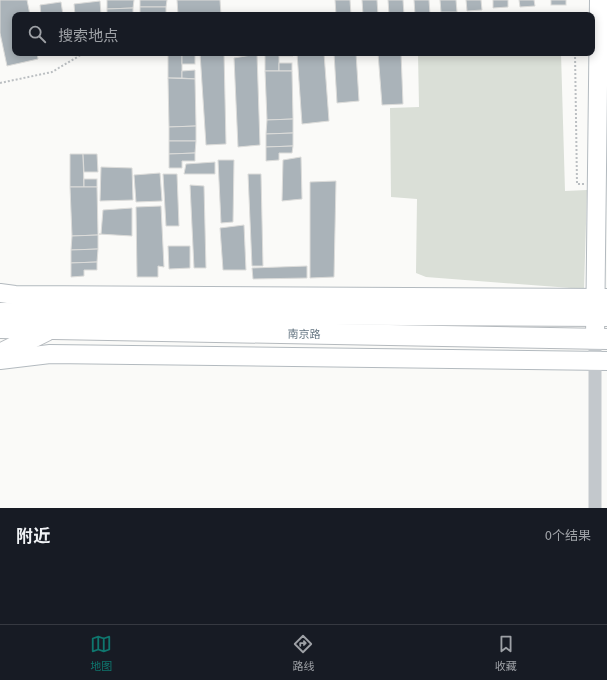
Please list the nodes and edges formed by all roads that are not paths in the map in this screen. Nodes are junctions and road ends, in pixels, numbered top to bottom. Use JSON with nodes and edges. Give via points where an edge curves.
{"nodes":[{"id":1,"x":599,"y":0,"type":"edge"},
{"id":2,"x":0,"y":293,"type":"edge"},
{"id":3,"x":0,"y":305,"type":"edge"},
{"id":4,"x":601,"y":307,"type":"edge"},
{"id":5,"x":0,"y":313,"type":"edge"},
{"id":6,"x":30,"y":313,"type":"junction"},
{"id":7,"x":0,"y":328,"type":"edge"},
{"id":8,"x":51,"y":329,"type":"junction"},
{"id":9,"x":601,"y":339,"type":"edge"},
{"id":10,"x":0,"y":354,"type":"edge"},
{"id":11,"x":0,"y":360,"type":"edge"},
{"id":12,"x":601,"y":361,"type":"edge"},
{"id":13,"x":595,"y":508,"type":"edge"}],
"edges":[{"from":1,"to":4,"type":"street","via":[[596,184]]},
{"from":2,"to":4,"type":"street"},
{"from":3,"to":6,"type":"main road"},
{"from":4,"to":6,"type":"main road","name":"南京路"},
{"from":4,"to":9,"type":"street"},
{"from":5,"to":6,"type":"main road","name":"南京路"},
{"from":7,"to":8,"type":"main road","name":"南京路"},
{"from":8,"to":9,"type":"main road","name":"南京路"},
{"from":8,"to":10,"type":"main road"},
{"from":9,"to":12,"type":"street"},
{"from":11,"to":12,"type":"street","via":[[50,354]]},
{"from":12,"to":13,"type":"street"}]}
